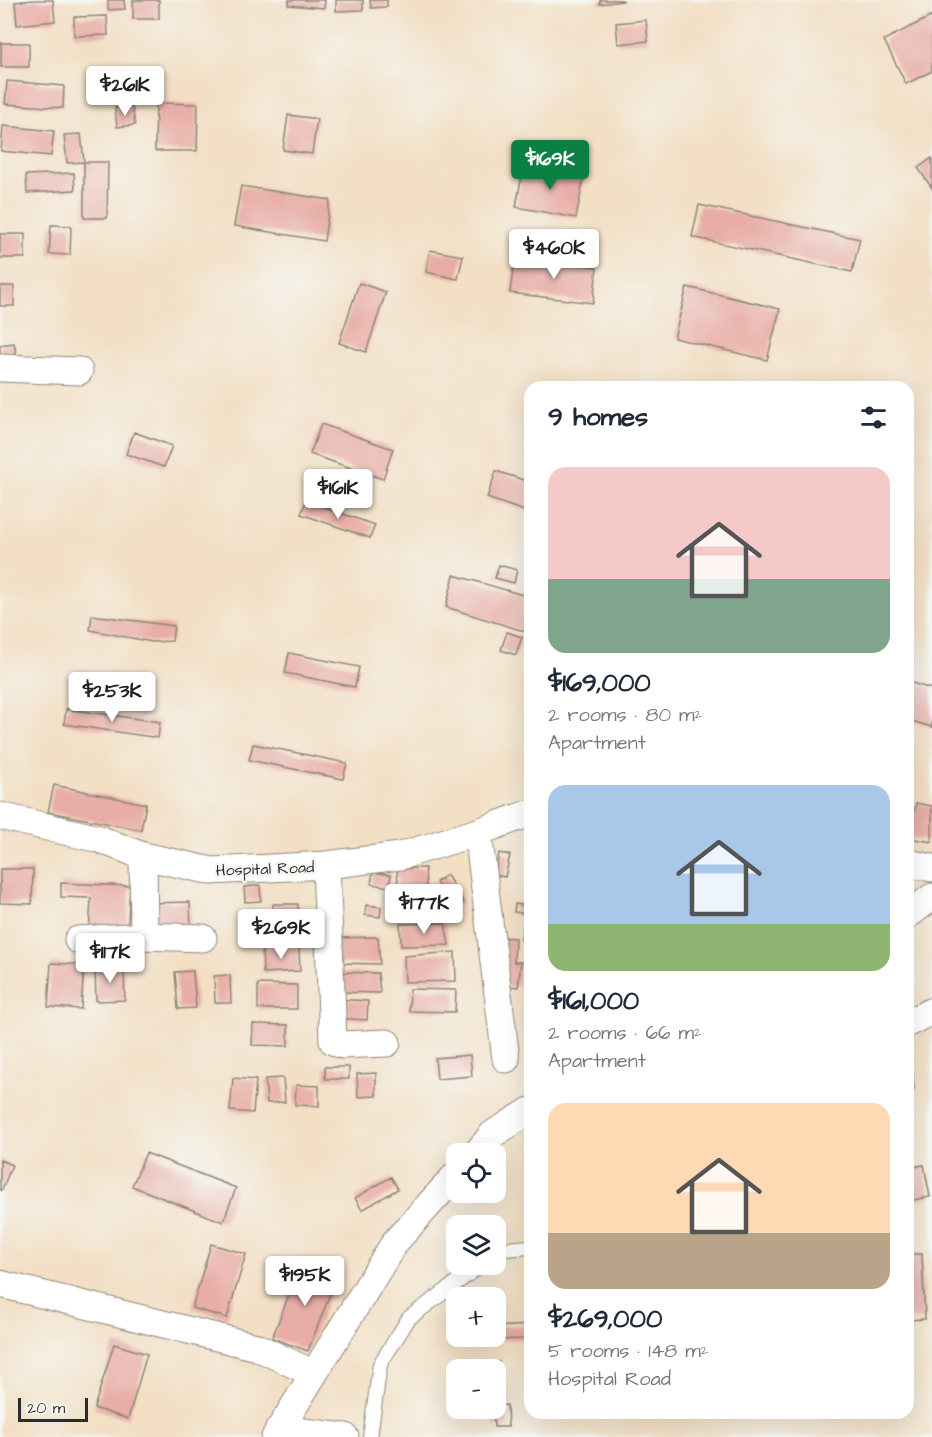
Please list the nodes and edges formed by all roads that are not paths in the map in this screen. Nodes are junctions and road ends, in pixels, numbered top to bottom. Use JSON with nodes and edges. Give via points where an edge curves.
{"nodes":[{"id":1,"x":0,"y":368,"type":"edge"},
{"id":2,"x":79,"y":371,"type":"dead end"},
{"id":3,"x":524,"y":815,"type":"edge"},
{"id":4,"x":0,"y":816,"type":"edge"},
{"id":5,"x":478,"y":832,"type":"junction"},
{"id":6,"x":143,"y":856,"type":"junction"},
{"id":7,"x":914,"y":864,"type":"edge"},
{"id":8,"x":326,"y":865,"type":"junction"},
{"id":9,"x":932,"y":868,"type":"edge"},
{"id":10,"x":932,"y":897,"type":"edge"},
{"id":11,"x":914,"y":910,"type":"edge"},
{"id":12,"x":144,"y":936,"type":"junction"},
{"id":13,"x":204,"y":938,"type":"dead end"},
{"id":14,"x":78,"y":940,"type":"dead end"},
{"id":15,"x":932,"y":1011,"type":"edge"},
{"id":16,"x":914,"y":1020,"type":"edge"},
{"id":17,"x":387,"y":1043,"type":"dead end"},
{"id":18,"x":506,"y":1059,"type":"dead end"},
{"id":19,"x":524,"y":1115,"type":"edge"},
{"id":20,"x":485,"y":1143,"type":"edge"},
{"id":21,"x":446,"y":1186,"type":"edge"},
{"id":22,"x":524,"y":1247,"type":"edge"},
{"id":23,"x":506,"y":1249,"type":"edge"},
{"id":24,"x":467,"y":1275,"type":"edge"},
{"id":25,"x":0,"y":1284,"type":"edge"},
{"id":26,"x":314,"y":1374,"type":"junction"},
{"id":27,"x":277,"y":1433,"type":"edge"},
{"id":28,"x":345,"y":1437,"type":"edge"},
{"id":29,"x":370,"y":1437,"type":"edge"}],
"edges":[{"from":1,"to":2,"type":"street"},
{"from":3,"to":5,"type":"street","name":"Hospital Road"},
{"from":4,"to":6,"type":"street","name":"Hospital Road","via":[[99,839]]},
{"from":5,"to":8,"type":"street","name":"Hospital Road","via":[[400,856]]},
{"from":5,"to":18,"type":"street"},
{"from":6,"to":8,"type":"street","name":"Hospital Road","via":[[212,871]]},
{"from":6,"to":12,"type":"street"},
{"from":7,"to":9,"type":"street"},
{"from":8,"to":17,"type":"street","via":[[333,1041],[342,1045]]},
{"from":10,"to":11,"type":"street"},
{"from":12,"to":13,"type":"street"},
{"from":12,"to":14,"type":"street"},
{"from":15,"to":16,"type":"street"},
{"from":19,"to":20,"type":"street"},
{"from":21,"to":26,"type":"street","via":[[395,1242]]},
{"from":22,"to":23,"type":"lane"},
{"from":24,"to":29,"type":"lane","via":[[409,1318],[380,1364]]},
{"from":25,"to":26,"type":"street","via":[[257,1347]]},
{"from":26,"to":27,"type":"street"},
{"from":27,"to":28,"type":"street"}]}
